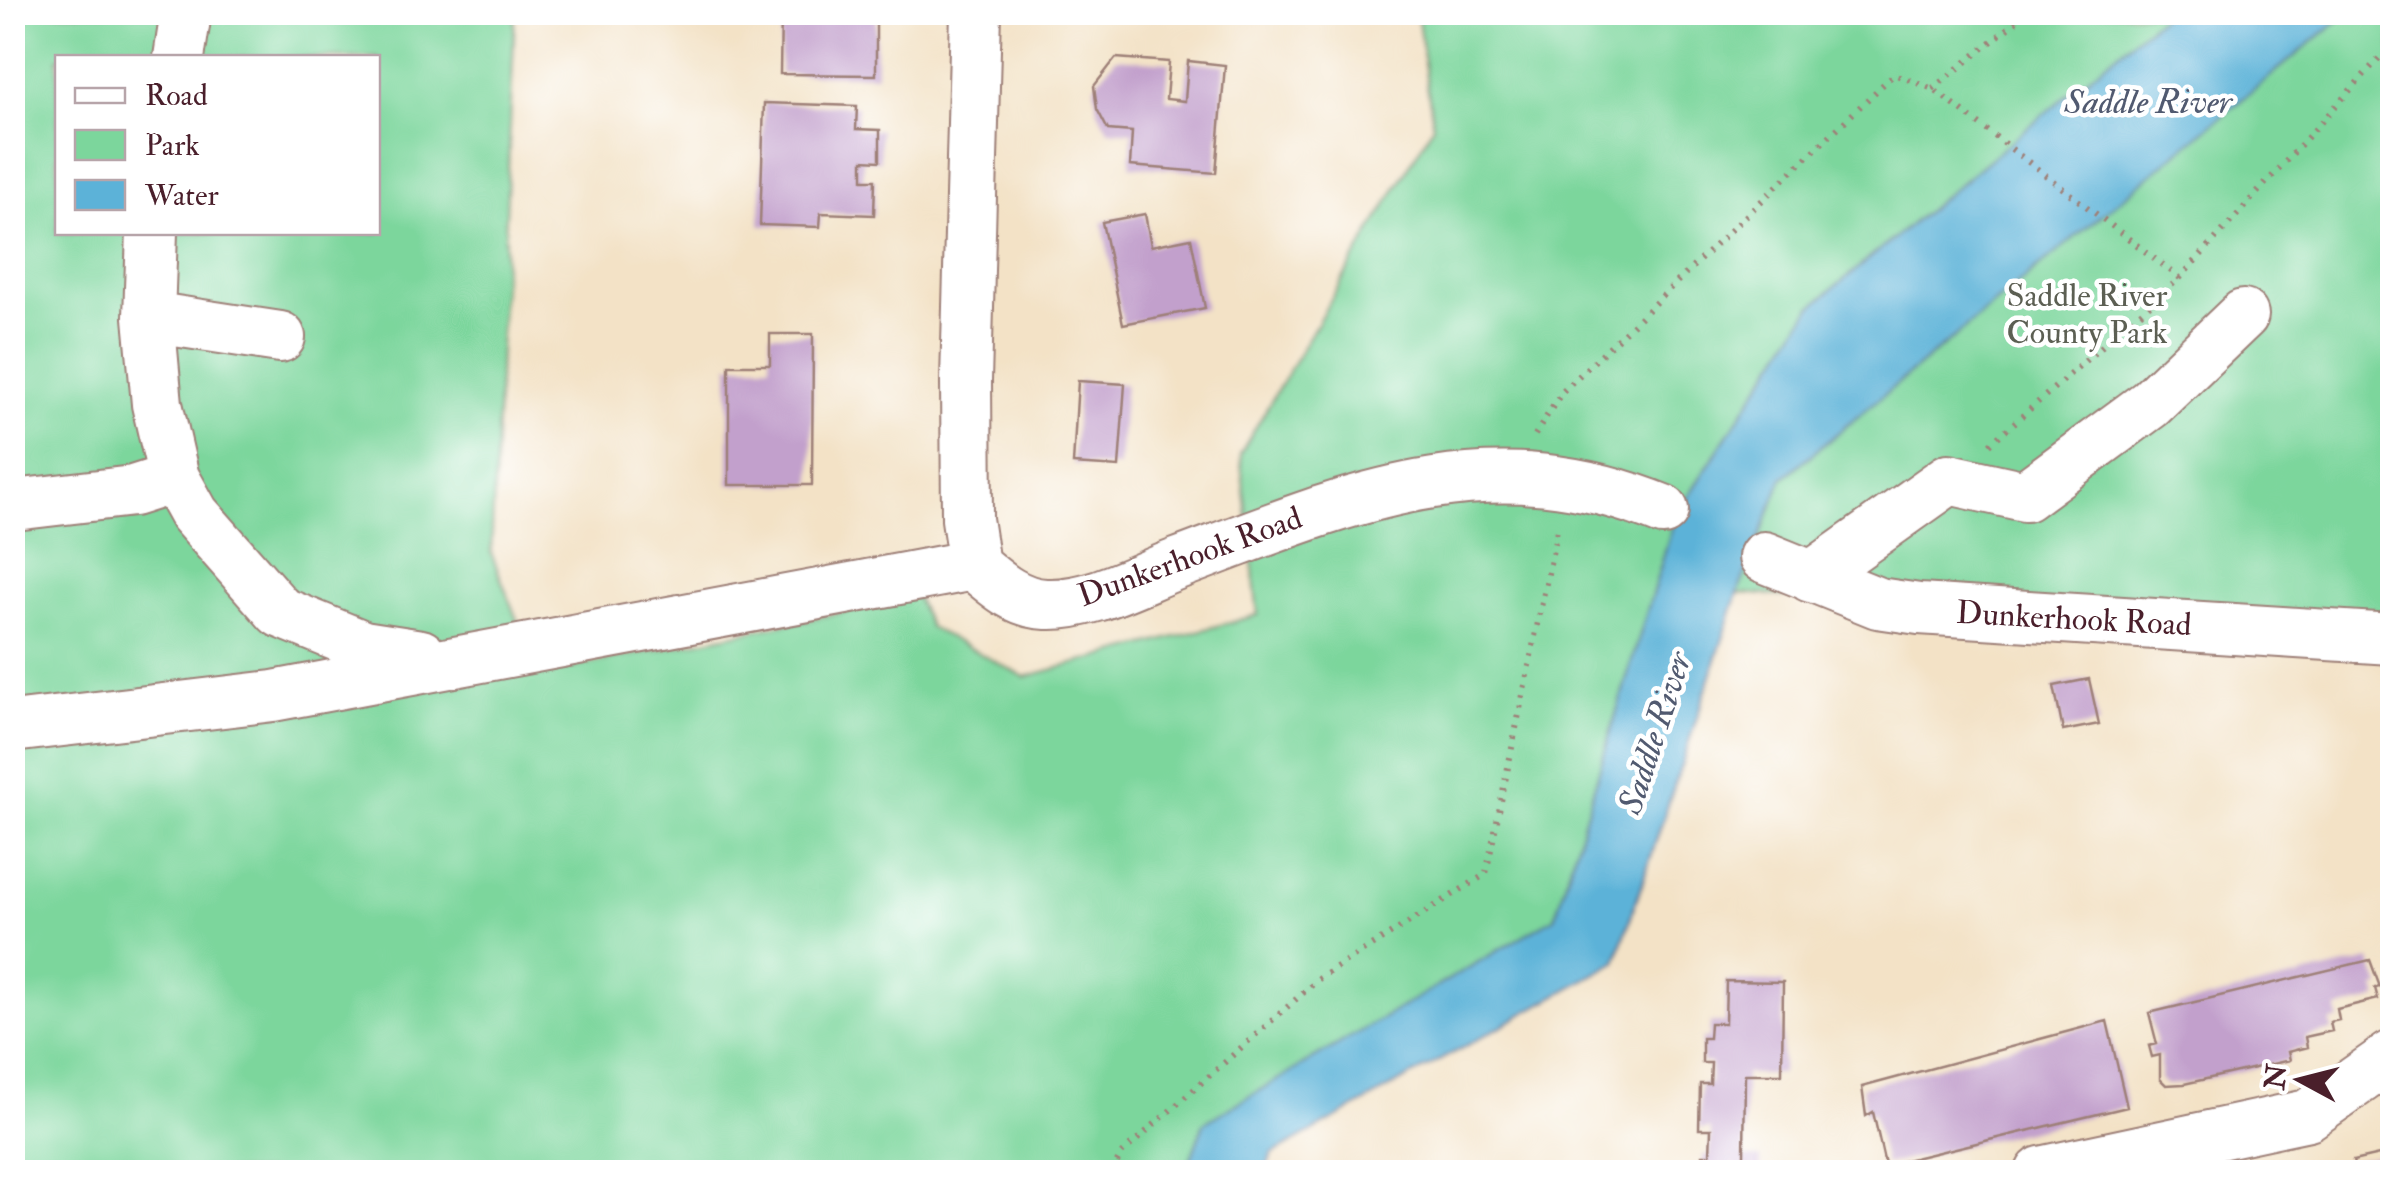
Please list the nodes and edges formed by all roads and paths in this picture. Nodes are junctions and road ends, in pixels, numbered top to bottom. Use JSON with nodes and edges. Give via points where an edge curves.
{"nodes":[{"id":1,"x":186,"y":12,"type":"edge"},
{"id":2,"x":976,"y":12,"type":"edge"},
{"id":3,"x":2028,"y":12,"type":"edge"},
{"id":4,"x":2392,"y":44,"type":"edge"},
{"id":5,"x":179,"y":55,"type":"edge"},
{"id":6,"x":1934,"y":90,"type":"junction"},
{"id":7,"x":152,"y":235,"type":"edge"},
{"id":8,"x":2180,"y":278,"type":"junction"},
{"id":9,"x":2243,"y":314,"type":"dead end"},
{"id":10,"x":149,"y":317,"type":"junction"},
{"id":11,"x":280,"y":336,"type":"dead end"},
{"id":12,"x":109,"y":462,"type":"dead end"},
{"id":13,"x":174,"y":478,"type":"junction"},
{"id":14,"x":1507,"y":478,"type":"junction"},
{"id":15,"x":1567,"y":480,"type":"junction"},
{"id":16,"x":1949,"y":480,"type":"junction"},
{"id":17,"x":13,"y":495,"type":"edge"},
{"id":18,"x":1663,"y":510,"type":"dead end"},
{"id":19,"x":1764,"y":558,"type":"dead end"},
{"id":20,"x":974,"y":566,"type":"junction"},
{"id":21,"x":1811,"y":577,"type":"junction"},
{"id":22,"x":2392,"y":639,"type":"edge"},
{"id":23,"x":456,"y":660,"type":"junction"},
{"id":24,"x":12,"y":727,"type":"edge"},
{"id":25,"x":2392,"y":1056,"type":"edge"},
{"id":26,"x":1112,"y":1172,"type":"edge"},
{"id":27,"x":2041,"y":1172,"type":"edge"}],
"edges":[{"from":1,"to":5,"type":"street"},
{"from":2,"to":20,"type":"street","via":[[966,380]]},
{"from":3,"to":6,"type":"path"},
{"from":4,"to":8,"type":"path"},
{"from":6,"to":8,"type":"path"},
{"from":6,"to":14,"type":"path","via":[[1894,74],[1562,392]]},
{"from":7,"to":10,"type":"street"},
{"from":8,"to":16,"type":"path"},
{"from":9,"to":16,"type":"street","via":[[2150,404],[2025,496]]},
{"from":10,"to":11,"type":"street"},
{"from":10,"to":13,"type":"street"},
{"from":12,"to":17,"type":"street"},
{"from":13,"to":17,"type":"street","via":[[133,491]]},
{"from":13,"to":23,"type":"street","via":[[214,541],[280,612],[364,646]]},
{"from":14,"to":15,"type":"street","name":"Dunkerhook Road"},
{"from":14,"to":20,"type":"street","name":"Dunkerhook Road","via":[[1453,479],[1340,503],[1079,601],[1025,602]]},
{"from":15,"to":18,"type":"street","name":"Dunkerhook Road"},
{"from":15,"to":26,"type":"path","via":[[1486,874],[1320,978],[1122,1152]]},
{"from":16,"to":21,"type":"street"},
{"from":19,"to":21,"type":"street","name":"Dunkerhook Road"},
{"from":20,"to":23,"type":"street"},
{"from":21,"to":22,"type":"street","name":"Dunkerhook Road","via":[[1878,604],[1919,609]]},
{"from":23,"to":24,"type":"street","via":[[273,696]]},
{"from":25,"to":27,"type":"street","via":[[2308,1115]]}]}
